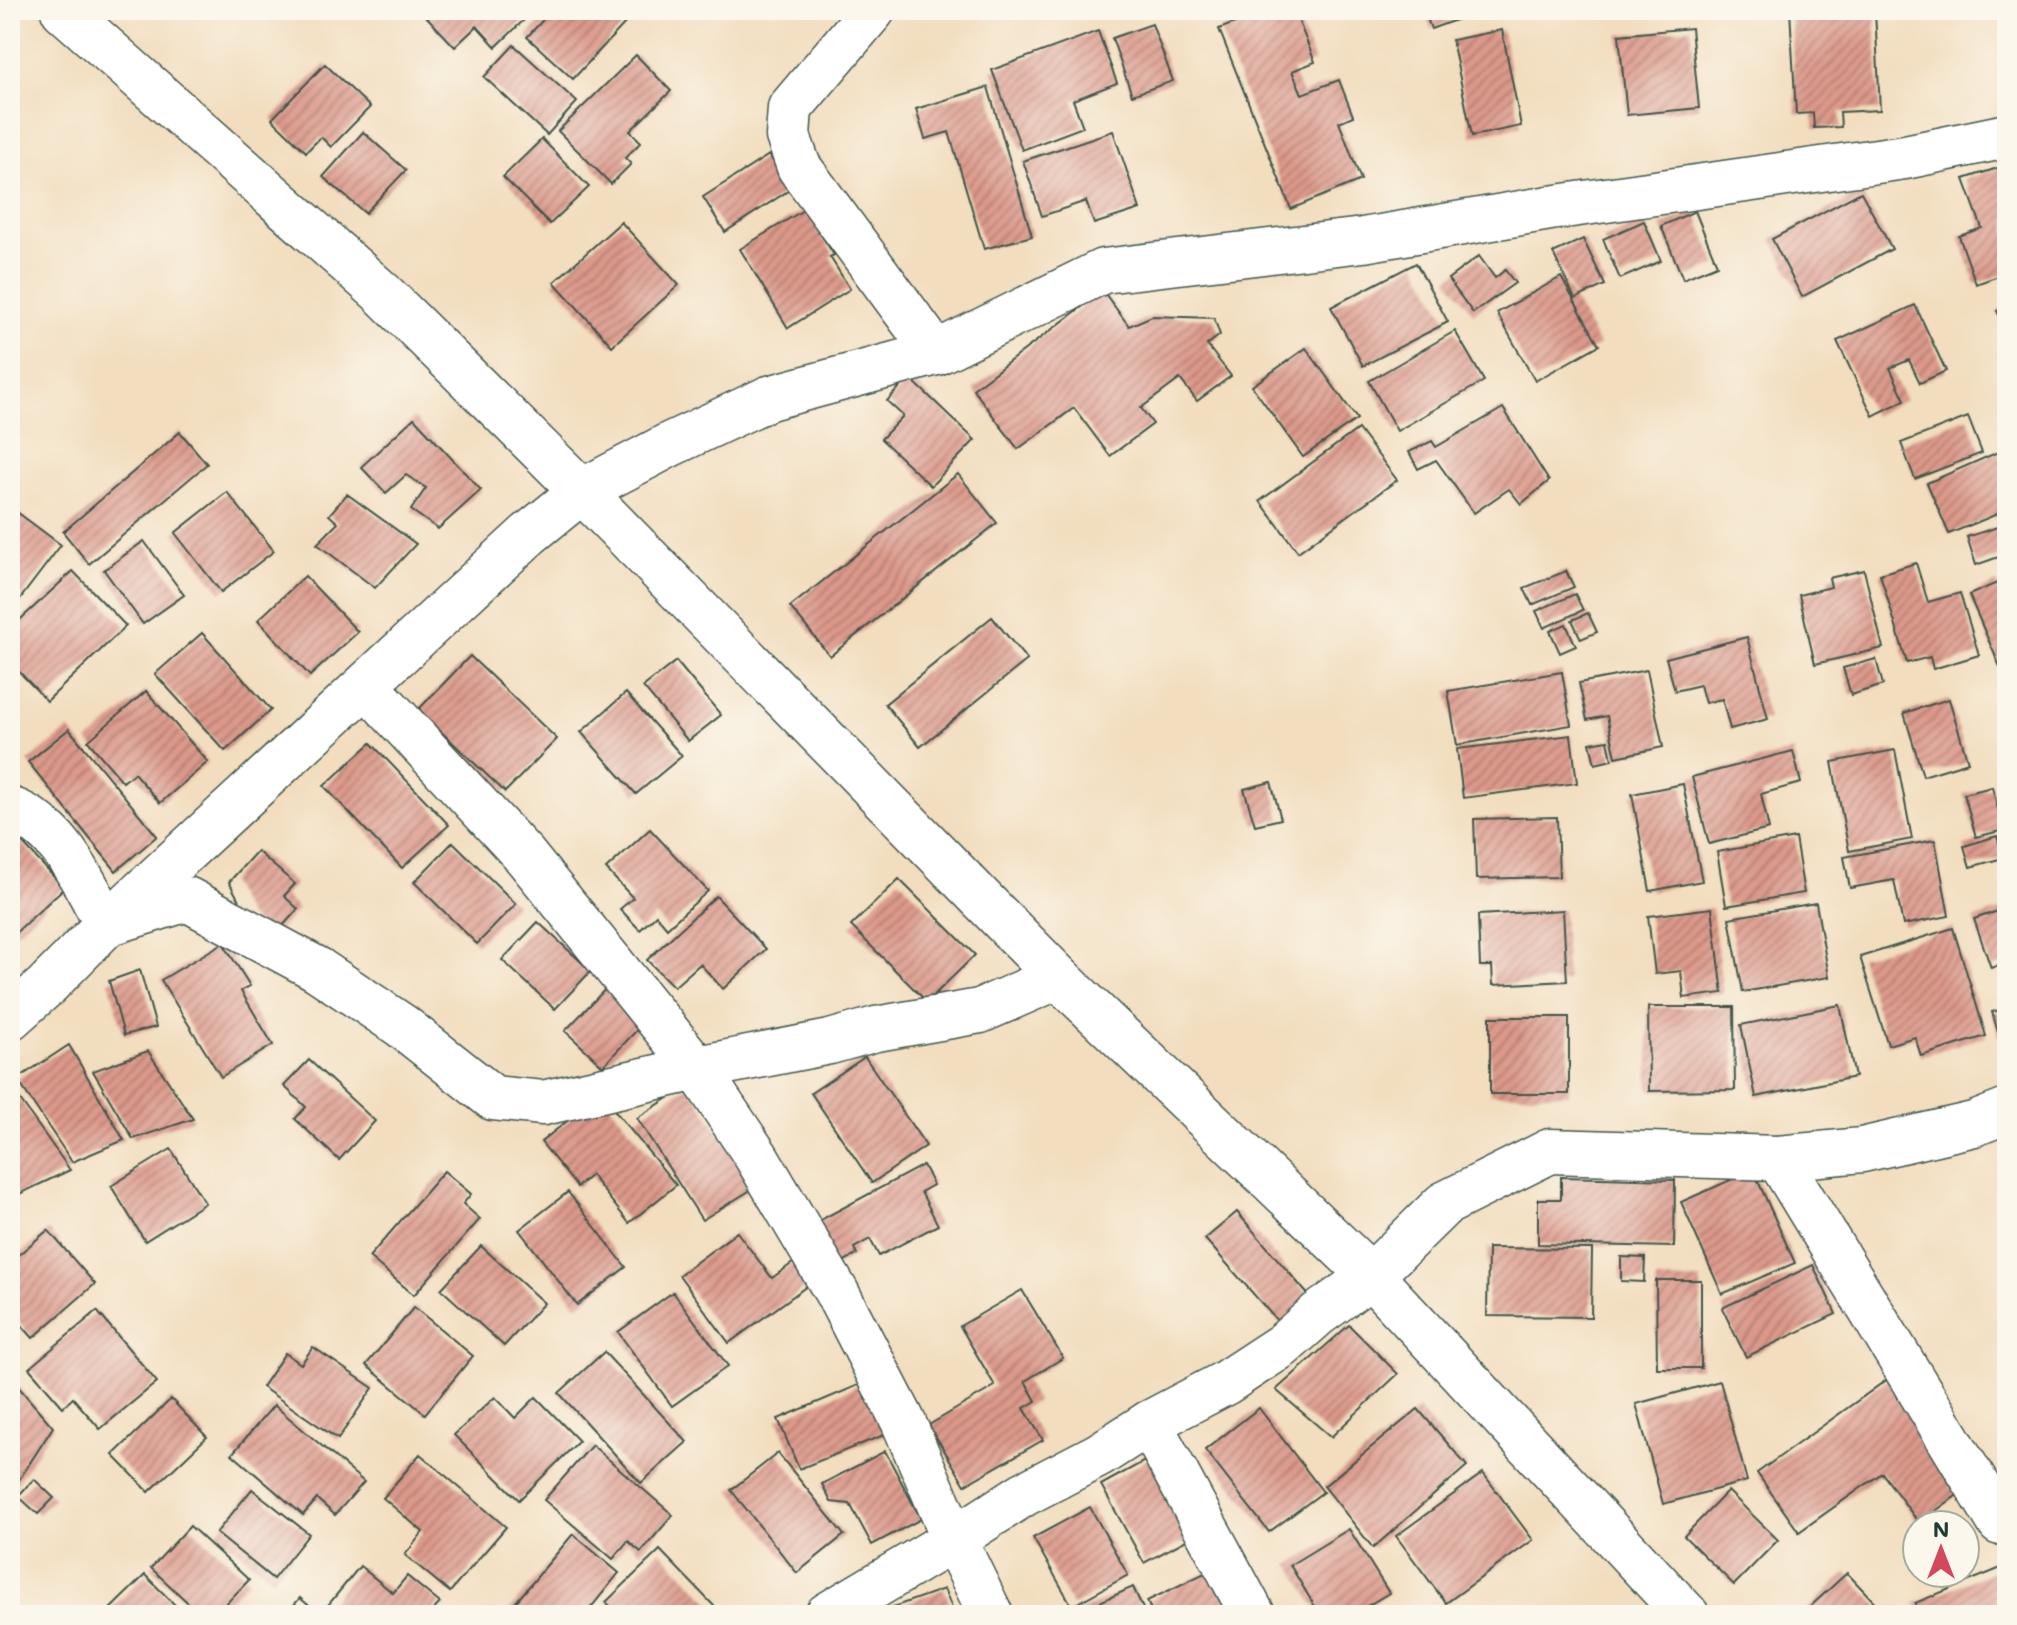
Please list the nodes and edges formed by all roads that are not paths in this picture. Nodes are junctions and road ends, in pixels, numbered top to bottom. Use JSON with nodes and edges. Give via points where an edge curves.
{"nodes":[{"id":1,"x":63,"y":10,"type":"edge"},
{"id":2,"x":873,"y":10,"type":"edge"},
{"id":3,"x":2007,"y":136,"type":"edge"},
{"id":4,"x":936,"y":353,"type":"junction"},
{"id":5,"x":582,"y":491,"type":"junction"},
{"id":6,"x":366,"y":685,"type":"junction"},
{"id":7,"x":10,"y":809,"type":"edge"},
{"id":8,"x":107,"y":924,"type":"junction"},
{"id":9,"x":1058,"y":977,"type":"junction"},
{"id":10,"x":10,"y":1018,"type":"edge"},
{"id":11,"x":697,"y":1068,"type":"junction"},
{"id":12,"x":2007,"y":1111,"type":"edge"},
{"id":13,"x":1778,"y":1158,"type":"junction"},
{"id":14,"x":1371,"y":1276,"type":"junction"},
{"id":15,"x":1149,"y":1423,"type":"junction"},
{"id":16,"x":2000,"y":1523,"type":"dead end"},
{"id":17,"x":954,"y":1539,"type":"junction"},
{"id":18,"x":827,"y":1615,"type":"edge"},
{"id":19,"x":991,"y":1615,"type":"edge"},
{"id":20,"x":1253,"y":1615,"type":"edge"},
{"id":21,"x":1687,"y":1615,"type":"edge"}],
"edges":[{"from":1,"to":5,"type":"street","via":[[382,293]]},
{"from":2,"to":4,"type":"street","via":[[790,108],[788,136],[799,167]]},
{"from":3,"to":4,"type":"street","via":[[1905,157],[1363,240],[1103,271]]},
{"from":4,"to":5,"type":"street","via":[[769,398]]},
{"from":5,"to":6,"type":"street"},
{"from":5,"to":9,"type":"street"},
{"from":6,"to":8,"type":"street"},
{"from":6,"to":11,"type":"street","via":[[525,856]]},
{"from":7,"to":8,"type":"street","via":[[27,815],[65,848]]},
{"from":8,"to":10,"type":"street"},
{"from":8,"to":11,"type":"street","via":[[187,899],[317,969],[402,1026],[493,1098],[543,1103]]},
{"from":9,"to":11,"type":"street","via":[[980,1011]]},
{"from":9,"to":14,"type":"street"},
{"from":11,"to":17,"type":"street","via":[[837,1293],[903,1421]]},
{"from":12,"to":13,"type":"street","via":[[1862,1150]]},
{"from":13,"to":14,"type":"street","via":[[1550,1151],[1444,1204]]},
{"from":13,"to":16,"type":"street"},
{"from":14,"to":15,"type":"street","via":[[1283,1345]]},
{"from":14,"to":21,"type":"street"},
{"from":15,"to":17,"type":"street"},
{"from":15,"to":20,"type":"street"},
{"from":17,"to":18,"type":"street"},
{"from":17,"to":19,"type":"street"}]}
